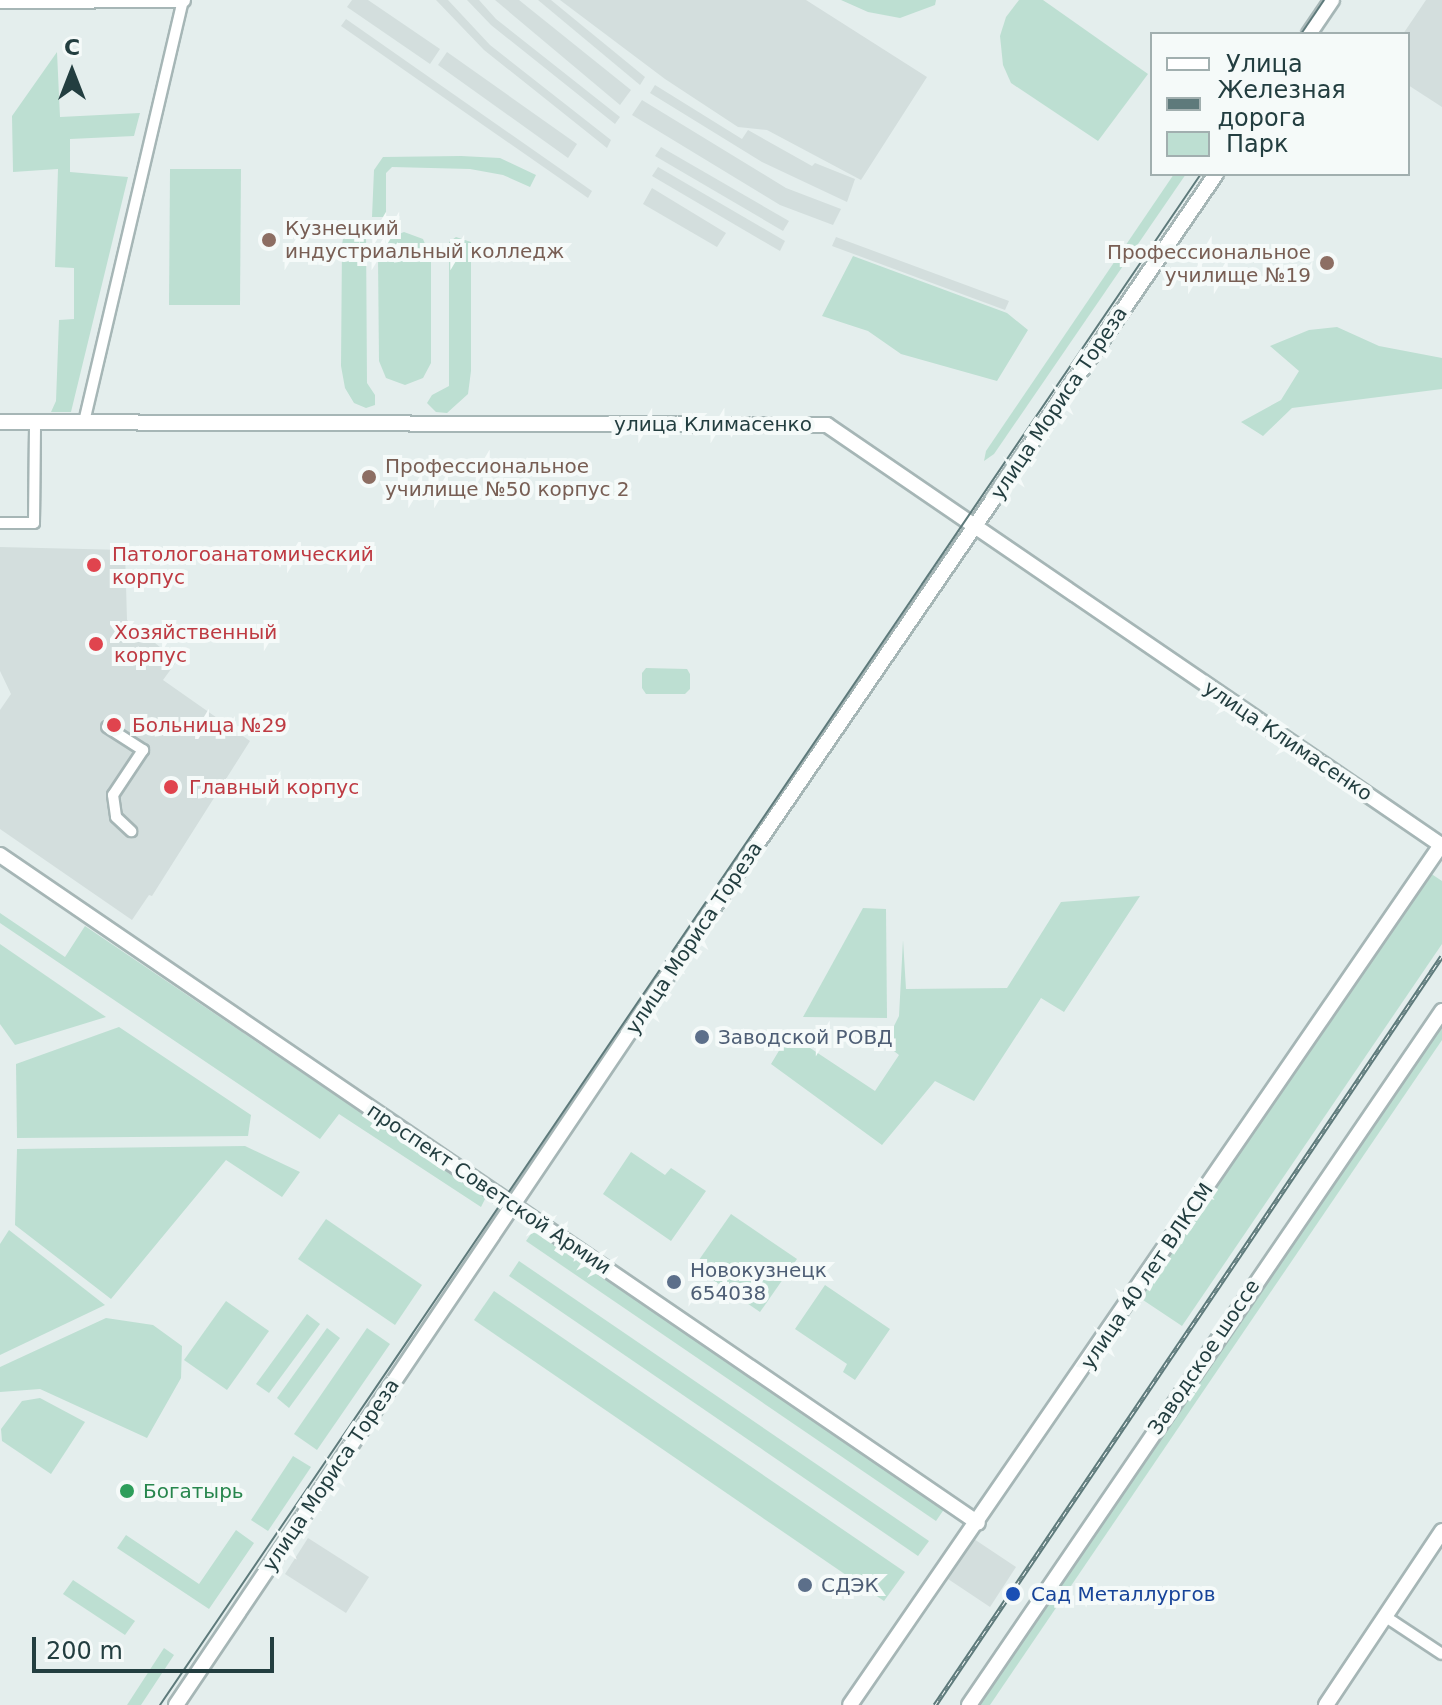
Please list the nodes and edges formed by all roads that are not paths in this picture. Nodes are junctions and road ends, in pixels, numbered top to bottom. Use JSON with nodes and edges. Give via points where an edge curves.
{"nodes":[{"id":1,"x":183,"y":0,"type":"edge"},
{"id":2,"x":1332,"y":0,"type":"edge"},
{"id":3,"x":0,"y":1,"type":"edge"},
{"id":4,"x":1310,"y":32,"type":"edge"},
{"id":5,"x":1215,"y":176,"type":"edge"},
{"id":6,"x":0,"y":422,"type":"edge"},
{"id":7,"x":35,"y":422,"type":"junction"},
{"id":8,"x":84,"y":422,"type":"junction"},
{"id":9,"x":0,"y":523,"type":"edge"},
{"id":10,"x":976,"y":524,"type":"junction"},
{"id":11,"x":107,"y":727,"type":"dead end"},
{"id":12,"x":131,"y":831,"type":"dead end"},
{"id":13,"x":1441,"y":845,"type":"edge"},
{"id":14,"x":0,"y":855,"type":"edge"},
{"id":15,"x":1442,"y":1011,"type":"edge"},
{"id":16,"x":514,"y":1206,"type":"junction"},
{"id":17,"x":978,"y":1523,"type":"junction"},
{"id":18,"x":1442,"y":1531,"type":"edge"},
{"id":19,"x":1386,"y":1617,"type":"junction"},
{"id":20,"x":1442,"y":1654,"type":"edge"},
{"id":21,"x":176,"y":1705,"type":"edge"},
{"id":22,"x":850,"y":1705,"type":"edge"},
{"id":23,"x":969,"y":1705,"type":"edge"},
{"id":24,"x":1326,"y":1705,"type":"edge"}],
"edges":[{"from":1,"to":3,"type":"street"},
{"from":1,"to":8,"type":"street"},
{"from":2,"to":4,"type":"street"},
{"from":5,"to":10,"type":"street","name":"улица Мориса Тореза"},
{"from":6,"to":7,"type":"street","name":"улица Климасенко"},
{"from":7,"to":8,"type":"street","name":"улица Климасенко"},
{"from":7,"to":9,"type":"street","via":[[34,523]]},
{"from":8,"to":10,"type":"street","name":"улица Климасенко","via":[[827,425]]},
{"from":10,"to":13,"type":"street","name":"улица Климасенко"},
{"from":10,"to":16,"type":"street","name":"улица Мориса Тореза"},
{"from":11,"to":12,"type":"street","via":[[143,750],[113,795],[116,817]]},
{"from":13,"to":17,"type":"street","name":"улица 40 лет ВЛКСМ"},
{"from":14,"to":16,"type":"street","name":"проспект Советской Армии"},
{"from":15,"to":23,"type":"street","name":"Заводское шоссе"},
{"from":16,"to":17,"type":"street","name":"проспект Советской Армии"},
{"from":16,"to":21,"type":"street","name":"улица Мориса Тореза"},
{"from":17,"to":22,"type":"street","name":"улица 40 лет ВЛКСМ"},
{"from":18,"to":19,"type":"street"},
{"from":19,"to":20,"type":"street"},
{"from":19,"to":24,"type":"street"}]}
